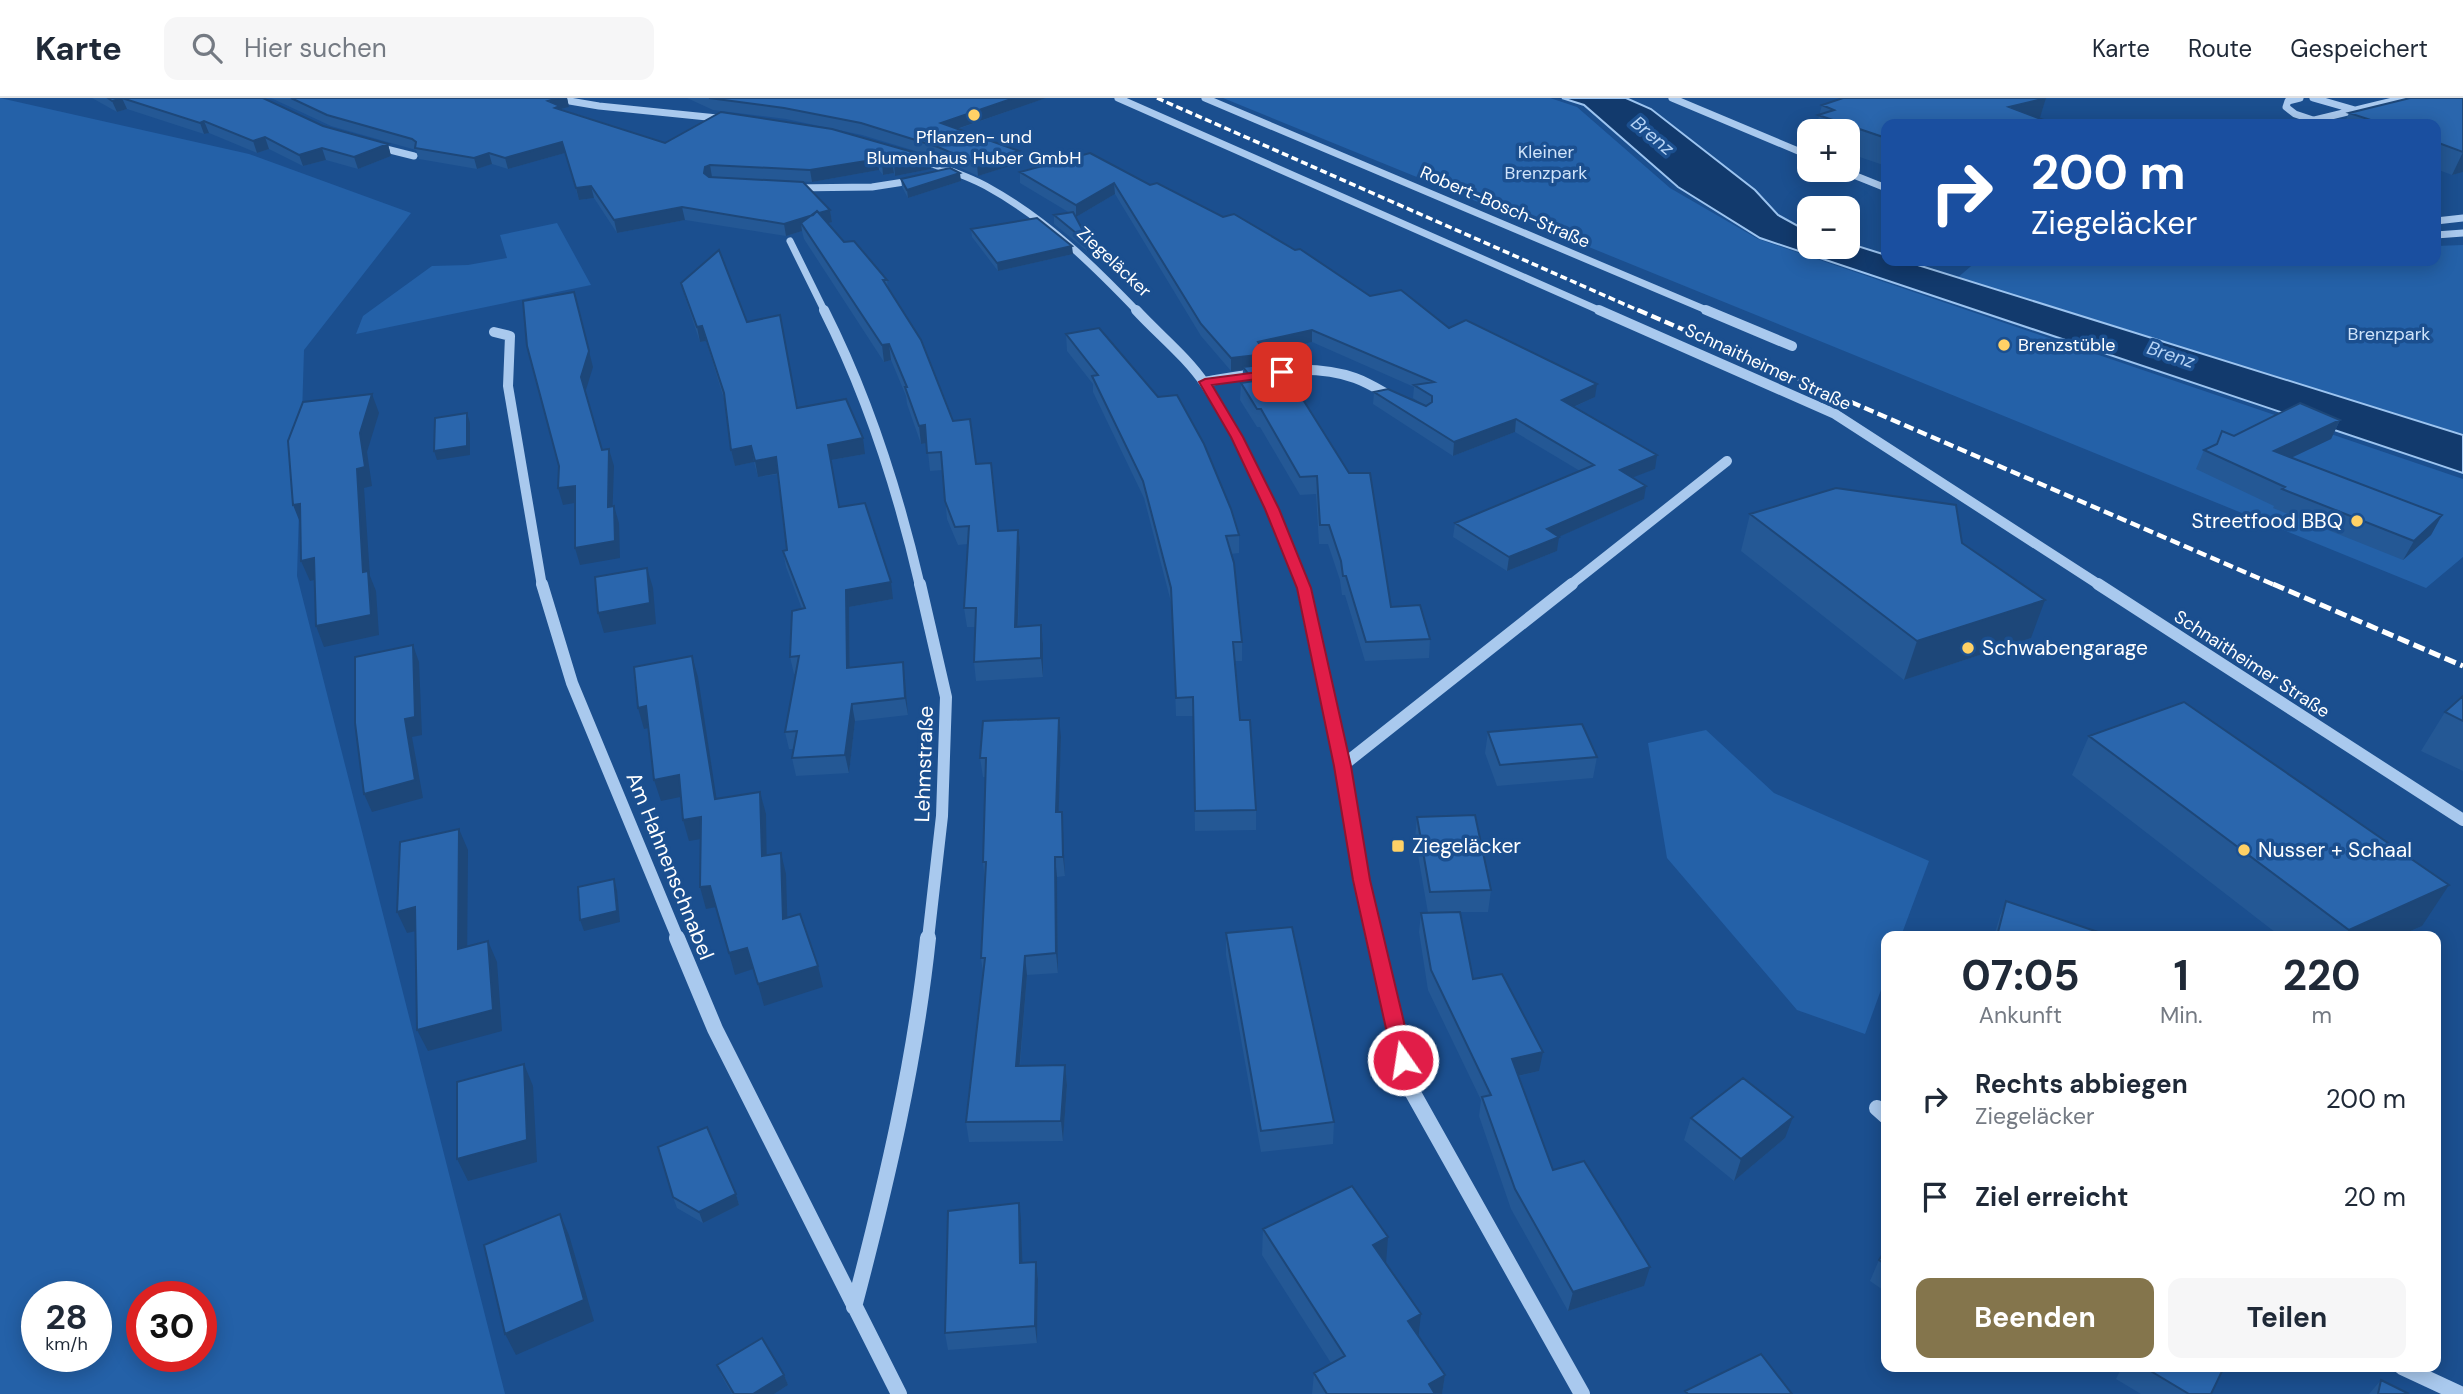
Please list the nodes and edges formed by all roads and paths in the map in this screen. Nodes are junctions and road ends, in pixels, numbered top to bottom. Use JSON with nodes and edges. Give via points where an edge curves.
{"nodes":[{"id":1,"x":552,"y":98,"type":"edge"},
{"id":2,"x":1118,"y":98,"type":"edge"},
{"id":3,"x":1205,"y":98,"type":"edge"},
{"id":4,"x":1672,"y":98,"type":"edge"},
{"id":5,"x":2300,"y":98,"type":"edge"},
{"id":6,"x":2313,"y":98,"type":"edge"},
{"id":7,"x":2405,"y":98,"type":"edge"},
{"id":8,"x":2355,"y":110,"type":"junction"},
{"id":9,"x":2311,"y":119,"type":"edge"},
{"id":10,"x":2318,"y":119,"type":"edge"},
{"id":11,"x":738,"y":121,"type":"edge"},
{"id":12,"x":369,"y":145,"type":"edge"},
{"id":13,"x":1797,"y":151,"type":"edge"},
{"id":14,"x":902,"y":153,"type":"edge"},
{"id":15,"x":414,"y":156,"type":"edge"},
{"id":16,"x":951,"y":170,"type":"junction"},
{"id":17,"x":1861,"y":178,"type":"edge"},
{"id":18,"x":1881,"y":184,"type":"edge"},
{"id":19,"x":783,"y":188,"type":"edge"},
{"id":20,"x":2463,"y":218,"type":"edge"},
{"id":21,"x":2441,"y":220,"type":"edge"},
{"id":22,"x":2463,"y":233,"type":"edge"},
{"id":23,"x":2441,"y":235,"type":"edge"},
{"id":24,"x":790,"y":241,"type":"dead end"},
{"id":25,"x":494,"y":332,"type":"dead end"},
{"id":26,"x":1792,"y":346,"type":"dead end"},
{"id":27,"x":1205,"y":382,"type":"junction"},
{"id":28,"x":1400,"y":401,"type":"edge"},
{"id":29,"x":1727,"y":461,"type":"dead end"},
{"id":30,"x":1342,"y":766,"type":"junction"},
{"id":31,"x":2463,"y":820,"type":"edge"},
{"id":32,"x":854,"y":1307,"type":"junction"},
{"id":33,"x":2413,"y":1372,"type":"edge"},
{"id":34,"x":899,"y":1394,"type":"edge"},
{"id":35,"x":1582,"y":1394,"type":"edge"},
{"id":36,"x":2460,"y":1394,"type":"edge"}],
"edges":[{"from":1,"to":11,"type":"street"},
{"from":2,"to":31,"type":"street","name":"Schnaitheimer Straße","via":[[1835,414]]},
{"from":3,"to":26,"type":"street","name":"Robert-Bosch-Straße"},
{"from":4,"to":13,"type":"street"},
{"from":5,"to":9,"type":"street","via":[[2288,101],[2287,107]]},
{"from":6,"to":8,"type":"street"},
{"from":7,"to":8,"type":"street"},
{"from":8,"to":10,"type":"street"},
{"from":12,"to":15,"type":"street"},
{"from":14,"to":16,"type":"street","name":"Ziegeläcker"},
{"from":16,"to":19,"type":"street","via":[[872,187]]},
{"from":16,"to":27,"type":"street","name":"Ziegeläcker","via":[[1035,217],[1086,256]]},
{"from":17,"to":18,"type":"street"},
{"from":20,"to":21,"type":"street"},
{"from":22,"to":23,"type":"street"},
{"from":24,"to":32,"type":"street","name":"Lehmstraße","via":[[835,331],[902,508],[946,696],[942,816],[920,1014],[886,1184]]},
{"from":25,"to":32,"type":"street","name":"Am Hahnenschnabel","via":[[510,336],[508,386],[522,478],[544,596],[572,683],[715,1029]]},
{"from":27,"to":28,"type":"street","via":[[1246,375],[1323,373],[1351,376]]},
{"from":27,"to":30,"type":"street","name":"Ziegeläcker","via":[[1266,497],[1304,588]]},
{"from":29,"to":30,"type":"street"},
{"from":30,"to":35,"type":"street","name":"Ziegeläcker","via":[[1362,880],[1409,1086]]},
{"from":32,"to":34,"type":"street","name":"Am Hahnenschnabel"},
{"from":33,"to":36,"type":"street"}]}
